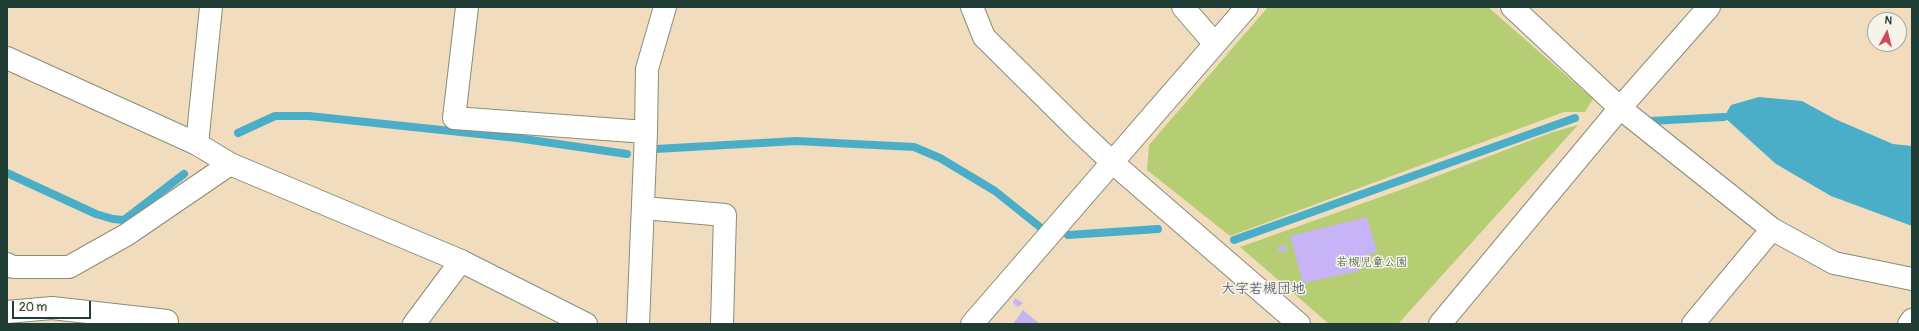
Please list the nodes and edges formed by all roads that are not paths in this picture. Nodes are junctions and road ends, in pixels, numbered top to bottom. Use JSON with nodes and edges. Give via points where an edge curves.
{"nodes":[{"id":1,"x":211,"y":7,"type":"edge"},
{"id":2,"x":467,"y":7,"type":"edge"},
{"id":3,"x":665,"y":7,"type":"edge"},
{"id":4,"x":972,"y":7,"type":"edge"},
{"id":5,"x":1183,"y":7,"type":"edge"},
{"id":6,"x":1247,"y":7,"type":"edge"},
{"id":7,"x":1512,"y":7,"type":"edge"},
{"id":8,"x":1709,"y":7,"type":"edge"},
{"id":9,"x":1215,"y":44,"type":"junction"},
{"id":10,"x":7,"y":58,"type":"edge"},
{"id":11,"x":1620,"y":108,"type":"junction"},
{"id":12,"x":646,"y":132,"type":"junction"},
{"id":13,"x":197,"y":144,"type":"junction"},
{"id":14,"x":1112,"y":162,"type":"junction"},
{"id":15,"x":230,"y":164,"type":"junction"},
{"id":16,"x":643,"y":208,"type":"junction"},
{"id":17,"x":1772,"y":229,"type":"junction"},
{"id":18,"x":461,"y":261,"type":"junction"},
{"id":19,"x":7,"y":264,"type":"edge"},
{"id":20,"x":1912,"y":279,"type":"edge"},
{"id":21,"x":7,"y":312,"type":"edge"},
{"id":22,"x":1912,"y":320,"type":"edge"},
{"id":23,"x":167,"y":324,"type":"edge"},
{"id":24,"x":414,"y":324,"type":"edge"},
{"id":25,"x":586,"y":324,"type":"edge"},
{"id":26,"x":638,"y":324,"type":"edge"},
{"id":27,"x":722,"y":324,"type":"edge"},
{"id":28,"x":972,"y":324,"type":"edge"},
{"id":29,"x":1299,"y":324,"type":"edge"},
{"id":30,"x":1440,"y":324,"type":"edge"},
{"id":31,"x":1693,"y":324,"type":"edge"},
{"id":32,"x":1909,"y":324,"type":"edge"}],
"edges":[{"from":1,"to":13,"type":"street"},
{"from":2,"to":12,"type":"street","via":[[454,118]]},
{"from":3,"to":12,"type":"street","via":[[647,69]]},
{"from":4,"to":14,"type":"street","via":[[984,37]]},
{"from":5,"to":9,"type":"street"},
{"from":6,"to":9,"type":"street"},
{"from":7,"to":11,"type":"street"},
{"from":8,"to":11,"type":"street"},
{"from":9,"to":14,"type":"street"},
{"from":10,"to":13,"type":"street"},
{"from":11,"to":17,"type":"street"},
{"from":11,"to":30,"type":"street"},
{"from":12,"to":16,"type":"street"},
{"from":13,"to":15,"type":"street"},
{"from":14,"to":28,"type":"street"},
{"from":14,"to":29,"type":"street"},
{"from":15,"to":18,"type":"street"},
{"from":15,"to":19,"type":"street","via":[[126,235],[69,267],[13,267]]},
{"from":16,"to":26,"type":"street"},
{"from":16,"to":27,"type":"street","via":[[725,214]]},
{"from":17,"to":20,"type":"street","via":[[1834,263]]},
{"from":17,"to":31,"type":"street"},
{"from":18,"to":24,"type":"street"},
{"from":18,"to":25,"type":"street"},
{"from":21,"to":23,"type":"street","via":[[52,308],[167,321]]},
{"from":22,"to":32,"type":"street"}]}
